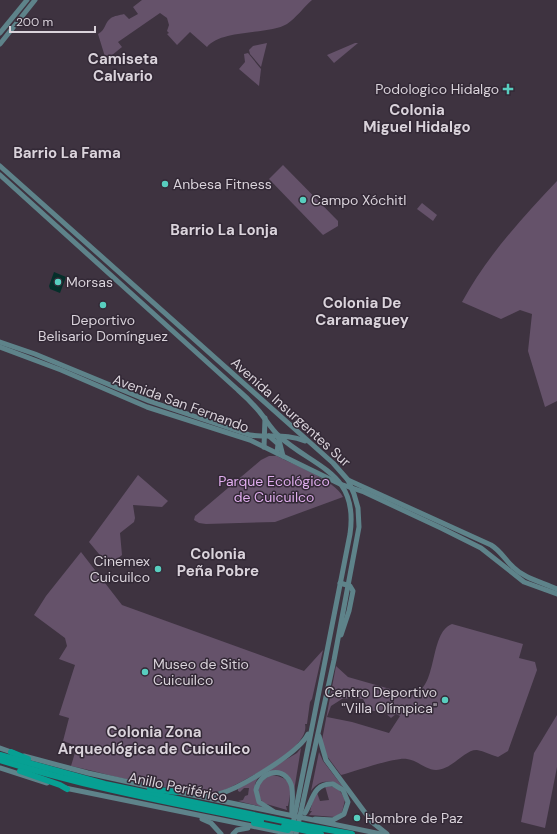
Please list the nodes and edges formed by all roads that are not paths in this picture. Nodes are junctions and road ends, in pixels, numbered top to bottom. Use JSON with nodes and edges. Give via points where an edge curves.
{"nodes":[{"id":1,"x":27,"y":0,"type":"edge"},
{"id":2,"x":35,"y":0,"type":"edge"},
{"id":3,"x":0,"y":33,"type":"edge"},
{"id":4,"x":0,"y":44,"type":"edge"},
{"id":5,"x":0,"y":166,"type":"edge"},
{"id":6,"x":0,"y":175,"type":"edge"},
{"id":7,"x":0,"y":342,"type":"edge"},
{"id":8,"x":0,"y":347,"type":"edge"},
{"id":9,"x":265,"y":418,"type":"junction"},
{"id":10,"x":278,"y":435,"type":"junction"},
{"id":11,"x":263,"y":436,"type":"junction"},
{"id":12,"x":270,"y":436,"type":"junction"},
{"id":13,"x":312,"y":445,"type":"junction"},
{"id":14,"x":264,"y":447,"type":"junction"},
{"id":15,"x":277,"y":453,"type":"junction"},
{"id":16,"x":283,"y":456,"type":"junction"},
{"id":17,"x":344,"y":474,"type":"junction"},
{"id":18,"x":336,"y":478,"type":"junction"},
{"id":19,"x":330,"y":479,"type":"junction"},
{"id":20,"x":348,"y":480,"type":"junction"},
{"id":21,"x":340,"y":484,"type":"junction"},
{"id":22,"x":351,"y":487,"type":"junction"},
{"id":23,"x":364,"y":492,"type":"junction"},
{"id":24,"x":371,"y":493,"type":"junction"},
{"id":25,"x":356,"y":500,"type":"junction"},
{"id":26,"x":507,"y":561,"type":"junction"},
{"id":27,"x":503,"y":565,"type":"junction"},
{"id":28,"x":340,"y":583,"type":"junction"},
{"id":29,"x":348,"y":585,"type":"junction"},
{"id":30,"x":557,"y":589,"type":"edge"},
{"id":31,"x":557,"y":594,"type":"edge"},
{"id":32,"x":311,"y":728,"type":"junction"},
{"id":33,"x":318,"y":732,"type":"junction"},
{"id":34,"x":0,"y":748,"type":"edge"},
{"id":35,"x":307,"y":748,"type":"junction"},
{"id":36,"x":11,"y":752,"type":"junction"},
{"id":37,"x":0,"y":755,"type":"edge"},
{"id":38,"x":1,"y":764,"type":"edge"},
{"id":39,"x":69,"y":774,"type":"junction"},
{"id":40,"x":105,"y":784,"type":"junction"},
{"id":41,"x":67,"y":789,"type":"joint"},
{"id":42,"x":307,"y":790,"type":"junction"},
{"id":43,"x":177,"y":792,"type":"junction"},
{"id":44,"x":198,"y":797,"type":"junction"},
{"id":45,"x":305,"y":812,"type":"junction"},
{"id":46,"x":292,"y":814,"type":"junction"},
{"id":47,"x":196,"y":816,"type":"junction"},
{"id":48,"x":283,"y":817,"type":"junction"},
{"id":49,"x":307,"y":823,"type":"junction"},
{"id":50,"x":257,"y":827,"type":"junction"},
{"id":51,"x":287,"y":833,"type":"edge"},
{"id":52,"x":221,"y":834,"type":"edge"},
{"id":53,"x":233,"y":834,"type":"edge"},
{"id":54,"x":296,"y":834,"type":"edge"},
{"id":55,"x":301,"y":834,"type":"edge"},
{"id":56,"x":305,"y":834,"type":"edge"},
{"id":57,"x":321,"y":834,"type":"edge"},
{"id":58,"x":332,"y":834,"type":"edge"},
{"id":59,"x":352,"y":834,"type":"edge"},
{"id":60,"x":381,"y":834,"type":"edge"},
{"id":61,"x":387,"y":834,"type":"edge"}],
"edges":[{"from":1,"to":3,"type":"main road"},
{"from":2,"to":4,"type":"main road"},
{"from":5,"to":13,"type":"main road","name":"Avenida Insurgentes Sur"},
{"from":6,"to":9,"type":"main road","name":"Avenida Insurgentes Sur","via":[[249,400]]},
{"from":7,"to":11,"type":"main road","name":"Avenida San Fernando","via":[[149,401]]},
{"from":8,"to":14,"type":"main road","name":"Avenida San Fernando","via":[[62,370],[147,407],[234,434]]},
{"from":9,"to":10,"type":"main road","name":"Avenida Insurgentes Sur"},
{"from":9,"to":11,"type":"main road"},
{"from":10,"to":12,"type":"main road","name":"Avenida San Fernando"},
{"from":10,"to":13,"type":"main road","name":"Avenida San Fernando","via":[[297,438]]},
{"from":10,"to":16,"type":"main road"},
{"from":10,"to":18,"type":"main road","name":"Avenida Insurgentes Sur"},
{"from":11,"to":12,"type":"main road","name":"Avenida San Fernando"},
{"from":11,"to":14,"type":"main road"},
{"from":12,"to":15,"type":"main road","via":[[278,444]]},
{"from":13,"to":17,"type":"main road","name":"Avenida Insurgentes Sur"},
{"from":14,"to":15,"type":"main road","name":"Avenida San Fernando"},
{"from":15,"to":16,"type":"main road","name":"Avenida San Fernando"},
{"from":16,"to":19,"type":"main road","name":"Avenida San Fernando"},
{"from":17,"to":18,"type":"main road"},
{"from":17,"to":20,"type":"main road","name":"Avenida Insurgentes Sur"},
{"from":18,"to":19,"type":"main road"},
{"from":18,"to":21,"type":"main road","name":"Avenida Insurgentes Sur"},
{"from":19,"to":21,"type":"main road","name":"Avenida San Fernando"},
{"from":20,"to":22,"type":"main road","name":"Avenida Insurgentes Sur"},
{"from":20,"to":24,"type":"main road"},
{"from":21,"to":22,"type":"main road","name":"Avenida San Fernando"},
{"from":21,"to":28,"type":"main road","name":"Avenida Insurgentes Sur","via":[[349,505],[351,522]]},
{"from":22,"to":23,"type":"main road","name":"Avenida San Fernando"},
{"from":22,"to":25,"type":"main road","name":"Avenida Insurgentes Sur"},
{"from":23,"to":24,"type":"main road","name":"Avenida San Fernando"},
{"from":23,"to":25,"type":"main road","via":[[359,494]]},
{"from":24,"to":26,"type":"main road","via":[[491,545]]},
{"from":24,"to":27,"type":"main road","via":[[481,548]]},
{"from":25,"to":29,"type":"main road","name":"Avenida Insurgentes Sur","via":[[359,527]]},
{"from":26,"to":27,"type":"main road"},
{"from":26,"to":30,"type":"main road","via":[[527,578]]},
{"from":27,"to":31,"type":"main road","via":[[524,582]]},
{"from":28,"to":29,"type":"main road"},
{"from":28,"to":32,"type":"main road","name":"Avenida Insurgentes Sur"},
{"from":29,"to":33,"type":"main road","via":[[352,588],[353,596],[336,649]]},
{"from":32,"to":35,"type":"main road","name":"Avenida Insurgentes Sur"},
{"from":32,"to":44,"type":"main road","via":[[297,749],[263,772],[218,795]]},
{"from":33,"to":42,"type":"main road"},
{"from":33,"to":61,"type":"main road","via":[[326,760],[372,822]]},
{"from":34,"to":36,"type":"main road"},
{"from":35,"to":46,"type":"main road","name":"Avenida Insurgentes Sur"},
{"from":35,"to":51,"type":"main road","name":"Avenida Insurgentes Sur","via":[[298,802]]},
{"from":36,"to":39,"type":"highway"},
{"from":36,"to":43,"type":"main road","via":[[88,773]]},
{"from":37,"to":39,"type":"highway","name":"Anillo Periférico"},
{"from":37,"to":58,"type":"highway","via":[[78,780]]},
{"from":38,"to":41,"type":"highway"},
{"from":38,"to":51,"type":"highway","name":"Anillo Periférico","via":[[98,792]]},
{"from":38,"to":57,"type":"highway","via":[[100,789]]},
{"from":39,"to":40,"type":"highway","name":"Anillo Periférico"},
{"from":40,"to":43,"type":"highway"},
{"from":40,"to":48,"type":"highway","name":"Anillo Periférico"},
{"from":41,"to":47,"type":"main road"},
{"from":42,"to":45,"type":"main road"},
{"from":42,"to":54,"type":"main road"},
{"from":43,"to":44,"type":"main road"},
{"from":44,"to":48,"type":"main road"},
{"from":45,"to":49,"type":"main road","via":[[315,791],[323,785],[335,785],[346,793],[348,806],[340,817],[331,820],[315,818]]},
{"from":45,"to":55,"type":"main road"},
{"from":46,"to":48,"type":"main road","via":[[291,783],[281,774],[268,774],[258,781],[256,795],[262,805]]},
{"from":46,"to":51,"type":"main road","name":"Avenida Insurgentes Sur"},
{"from":47,"to":50,"type":"main road"},
{"from":47,"to":52,"type":"main road","via":[[211,823]]},
{"from":48,"to":49,"type":"highway","name":"Anillo Periférico"},
{"from":49,"to":59,"type":"highway","name":"Anillo Periférico"},
{"from":49,"to":60,"type":"main road"},
{"from":50,"to":51,"type":"main road"},
{"from":50,"to":53,"type":"main road","via":[[239,829]]},
{"from":51,"to":56,"type":"highway","name":"Anillo Periférico"}]}
